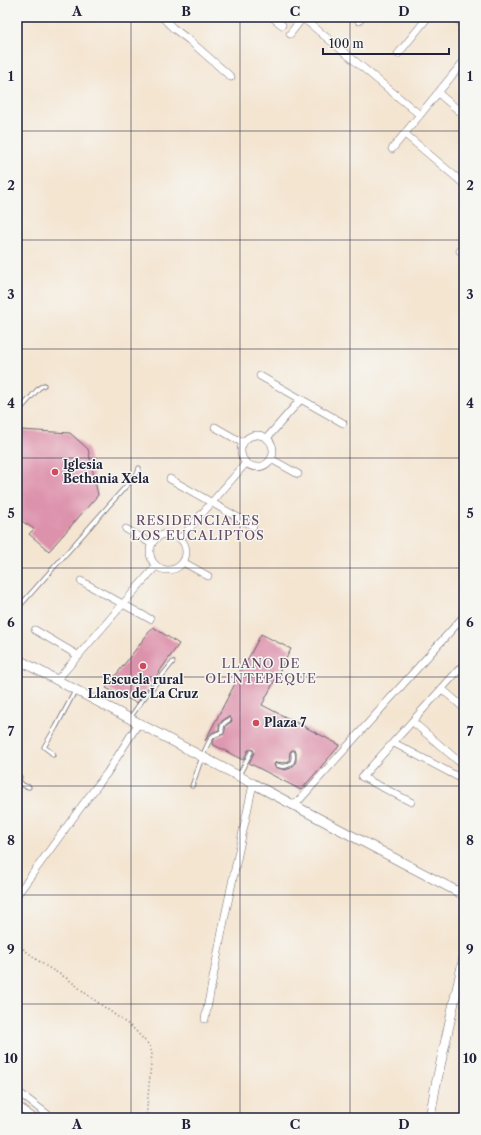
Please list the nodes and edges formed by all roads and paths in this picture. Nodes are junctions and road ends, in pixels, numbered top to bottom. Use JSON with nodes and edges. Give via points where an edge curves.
{"nodes":[{"id":1,"x":162,"y":17,"type":"edge"},
{"id":2,"x":272,"y":17,"type":"edge"},
{"id":3,"x":428,"y":17,"type":"edge"},
{"id":4,"x":454,"y":17,"type":"edge"},
{"id":5,"x":303,"y":18,"type":"edge"},
{"id":6,"x":282,"y":25,"type":"dead end"},
{"id":7,"x":464,"y":25,"type":"edge"},
{"id":8,"x":290,"y":34,"type":"dead end"},
{"id":9,"x":398,"y":54,"type":"dead end"},
{"id":10,"x":464,"y":61,"type":"edge"},
{"id":11,"x":231,"y":77,"type":"dead end"},
{"id":12,"x":438,"y":93,"type":"junction"},
{"id":13,"x":420,"y":115,"type":"junction"},
{"id":14,"x":464,"y":115,"type":"edge"},
{"id":15,"x":405,"y":134,"type":"junction"},
{"id":16,"x":392,"y":149,"type":"dead end"},
{"id":17,"x":464,"y":184,"type":"edge"},
{"id":18,"x":260,"y":376,"type":"dead end"},
{"id":19,"x":44,"y":385,"type":"dead end"},
{"id":20,"x":301,"y":399,"type":"junction"},
{"id":21,"x":17,"y":413,"type":"edge"},
{"id":22,"x":343,"y":423,"type":"dead end"},
{"id":23,"x":215,"y":427,"type":"dead end"},
{"id":24,"x":267,"y":438,"type":"junction"},
{"id":25,"x":243,"y":443,"type":"junction"},
{"id":26,"x":271,"y":459,"type":"junction"},
{"id":27,"x":246,"y":463,"type":"junction"},
{"id":28,"x":139,"y":468,"type":"dead end"},
{"id":29,"x":298,"y":474,"type":"dead end"},
{"id":30,"x":170,"y":478,"type":"dead end"},
{"id":31,"x":212,"y":502,"type":"junction"},
{"id":32,"x":253,"y":526,"type":"dead end"},
{"id":33,"x":126,"y":529,"type":"dead end"},
{"id":34,"x":180,"y":539,"type":"junction"},
{"id":35,"x":152,"y":544,"type":"junction"},
{"id":36,"x":183,"y":562,"type":"junction"},
{"id":37,"x":156,"y":566,"type":"junction"},
{"id":38,"x":208,"y":576,"type":"dead end"},
{"id":39,"x":81,"y":581,"type":"dead end"},
{"id":40,"x":123,"y":604,"type":"junction"},
{"id":41,"x":17,"y":609,"type":"edge"},
{"id":42,"x":464,"y":616,"type":"edge"},
{"id":43,"x":150,"y":619,"type":"dead end"},
{"id":44,"x":35,"y":630,"type":"dead end"},
{"id":45,"x":79,"y":656,"type":"junction"},
{"id":46,"x":17,"y":659,"type":"edge"},
{"id":47,"x":172,"y":662,"type":"dead end"},
{"id":48,"x":464,"y":664,"type":"edge"},
{"id":49,"x":57,"y":680,"type":"junction"},
{"id":50,"x":442,"y":689,"type":"junction"},
{"id":51,"x":75,"y":690,"type":"junction"},
{"id":52,"x":464,"y":708,"type":"edge"},
{"id":53,"x":130,"y":719,"type":"junction"},
{"id":54,"x":229,"y":720,"type":"dead end"},
{"id":55,"x":413,"y":722,"type":"junction"},
{"id":56,"x":138,"y":724,"type":"junction"},
{"id":57,"x":394,"y":743,"type":"junction"},
{"id":58,"x":251,"y":752,"type":"dead end"},
{"id":59,"x":293,"y":753,"type":"dead end"},
{"id":60,"x":53,"y":755,"type":"dead end"},
{"id":61,"x":202,"y":757,"type":"junction"},
{"id":62,"x":277,"y":765,"type":"dead end"},
{"id":63,"x":464,"y":766,"type":"edge"},
{"id":64,"x":238,"y":776,"type":"junction"},
{"id":65,"x":20,"y":777,"type":"dead end"},
{"id":66,"x":464,"y":780,"type":"edge"},
{"id":67,"x":253,"y":784,"type":"junction"},
{"id":68,"x":192,"y":786,"type":"dead end"},
{"id":69,"x":28,"y":787,"type":"dead end"},
{"id":70,"x":411,"y":802,"type":"dead end"},
{"id":71,"x":294,"y":806,"type":"junction"},
{"id":72,"x":464,"y":895,"type":"edge"},
{"id":73,"x":17,"y":896,"type":"edge"},
{"id":74,"x":17,"y":944,"type":"edge"},
{"id":75,"x":464,"y":957,"type":"edge"},
{"id":76,"x":205,"y":1019,"type":"dead end"},
{"id":77,"x":17,"y":1091,"type":"edge"},
{"id":78,"x":17,"y":1105,"type":"edge"},
{"id":79,"x":34,"y":1118,"type":"edge"},
{"id":80,"x":52,"y":1118,"type":"edge"},
{"id":81,"x":146,"y":1118,"type":"edge"},
{"id":82,"x":430,"y":1118,"type":"edge"}],
"edges":[{"from":1,"to":11,"type":"street"},
{"from":2,"to":6,"type":"street"},
{"from":3,"to":9,"type":"street"},
{"from":4,"to":7,"type":"street"},
{"from":5,"to":8,"type":"street"},
{"from":5,"to":13,"type":"street"},
{"from":10,"to":12,"type":"street"},
{"from":12,"to":13,"type":"street"},
{"from":12,"to":14,"type":"street"},
{"from":13,"to":15,"type":"street"},
{"from":15,"to":16,"type":"street"},
{"from":15,"to":17,"type":"street"},
{"from":18,"to":20,"type":"street"},
{"from":19,"to":21,"type":"lane","via":[[38,388]]},
{"from":20,"to":22,"type":"street"},
{"from":20,"to":24,"type":"street"},
{"from":23,"to":25,"type":"street"},
{"from":24,"to":25,"type":"street","via":[[254,435]]},
{"from":24,"to":26,"type":"street","via":[[273,446]]},
{"from":25,"to":27,"type":"street","via":[[242,453]]},
{"from":26,"to":27,"type":"street","via":[[259,467]]},
{"from":26,"to":29,"type":"street"},
{"from":27,"to":31,"type":"street"},
{"from":28,"to":41,"type":"lane","via":[[135,476]]},
{"from":30,"to":31,"type":"street"},
{"from":31,"to":32,"type":"street"},
{"from":31,"to":34,"type":"street"},
{"from":33,"to":35,"type":"street"},
{"from":34,"to":35,"type":"street","via":[[164,534]]},
{"from":34,"to":36,"type":"street","via":[[186,552]]},
{"from":35,"to":37,"type":"street","via":[[150,555]]},
{"from":36,"to":37,"type":"street","via":[[167,570]]},
{"from":36,"to":38,"type":"street"},
{"from":37,"to":40,"type":"street"},
{"from":39,"to":40,"type":"street"},
{"from":40,"to":43,"type":"street"},
{"from":40,"to":45,"type":"street"},
{"from":42,"to":71,"type":"street"},
{"from":44,"to":45,"type":"street"},
{"from":45,"to":49,"type":"street"},
{"from":46,"to":49,"type":"main road"},
{"from":47,"to":53,"type":"lane"},
{"from":48,"to":50,"type":"street"},
{"from":49,"to":51,"type":"main road"},
{"from":50,"to":52,"type":"street"},
{"from":50,"to":55,"type":"street"},
{"from":51,"to":53,"type":"main road"},
{"from":51,"to":60,"type":"lane","via":[[44,747]]},
{"from":53,"to":56,"type":"main road"},
{"from":54,"to":61,"type":"lane","via":[[222,727],[222,732],[213,737]]},
{"from":55,"to":57,"type":"street"},
{"from":55,"to":63,"type":"street"},
{"from":56,"to":61,"type":"main road"},
{"from":56,"to":73,"type":"street","via":[[107,773]]},
{"from":57,"to":66,"type":"street"},
{"from":57,"to":70,"type":"street","via":[[362,777]]},
{"from":58,"to":64,"type":"lane"},
{"from":59,"to":62,"type":"lane","via":[[289,765]]},
{"from":61,"to":64,"type":"main road"},
{"from":61,"to":68,"type":"lane"},
{"from":64,"to":67,"type":"main road"},
{"from":65,"to":69,"type":"lane","via":[[20,784]]},
{"from":67,"to":71,"type":"main road"},
{"from":67,"to":76,"type":"street"},
{"from":71,"to":72,"type":"main road"},
{"from":74,"to":81,"type":"path","via":[[133,1028],[150,1045],[152,1053]]},
{"from":75,"to":82,"type":"main road"},
{"from":77,"to":80,"type":"street"},
{"from":78,"to":79,"type":"street"}]}
